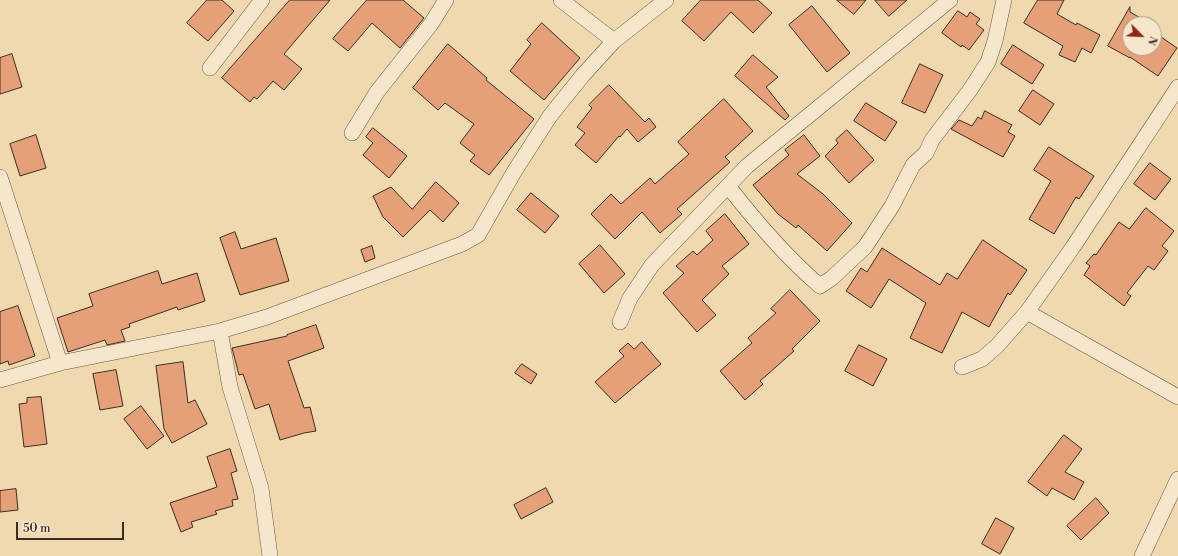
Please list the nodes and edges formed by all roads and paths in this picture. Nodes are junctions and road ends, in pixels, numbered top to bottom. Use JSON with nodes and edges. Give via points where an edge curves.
{"nodes":[{"id":1,"x":262,"y":0,"type":"edge"},
{"id":2,"x":446,"y":0,"type":"edge"},
{"id":3,"x":561,"y":0,"type":"edge"},
{"id":4,"x":666,"y":0,"type":"edge"},
{"id":5,"x":950,"y":0,"type":"edge"},
{"id":6,"x":1004,"y":0,"type":"edge"},
{"id":7,"x":614,"y":41,"type":"junction"},
{"id":8,"x":210,"y":68,"type":"dead end"},
{"id":9,"x":1178,"y":88,"type":"edge"},
{"id":10,"x":352,"y":133,"type":"dead end"},
{"id":11,"x":0,"y":177,"type":"edge"},
{"id":12,"x":728,"y":186,"type":"junction"},
{"id":13,"x":1027,"y":312,"type":"junction"},
{"id":14,"x":620,"y":322,"type":"dead end"},
{"id":15,"x":220,"y":331,"type":"junction"},
{"id":16,"x":60,"y":363,"type":"junction"},
{"id":17,"x":962,"y":367,"type":"dead end"},
{"id":18,"x":0,"y":380,"type":"edge"},
{"id":19,"x":1178,"y":397,"type":"edge"},
{"id":20,"x":1178,"y":479,"type":"edge"},
{"id":21,"x":270,"y":556,"type":"edge"},
{"id":22,"x":1142,"y":556,"type":"edge"}],
"edges":[{"from":1,"to":8,"type":"street"},
{"from":2,"to":10,"type":"street","via":[[431,24],[378,92]]},
{"from":3,"to":7,"type":"street"},
{"from":4,"to":7,"type":"street"},
{"from":5,"to":12,"type":"street","via":[[747,166]]},
{"from":6,"to":12,"type":"street","via":[[988,62],[932,140],[926,153],[913,165],[892,206],[865,247],[832,278],[820,286],[792,261],[751,217]]},
{"from":7,"to":15,"type":"street","via":[[550,116],[478,235],[462,244],[267,317]]},
{"from":9,"to":13,"type":"street"},
{"from":11,"to":16,"type":"street"},
{"from":12,"to":14,"type":"street","via":[[652,265],[630,298]]},
{"from":13,"to":17,"type":"street","via":[[982,359]]},
{"from":13,"to":19,"type":"street"},
{"from":15,"to":16,"type":"street"},
{"from":15,"to":21,"type":"street","via":[[230,387],[261,488]]},
{"from":16,"to":18,"type":"street"},
{"from":20,"to":22,"type":"street"}]}
